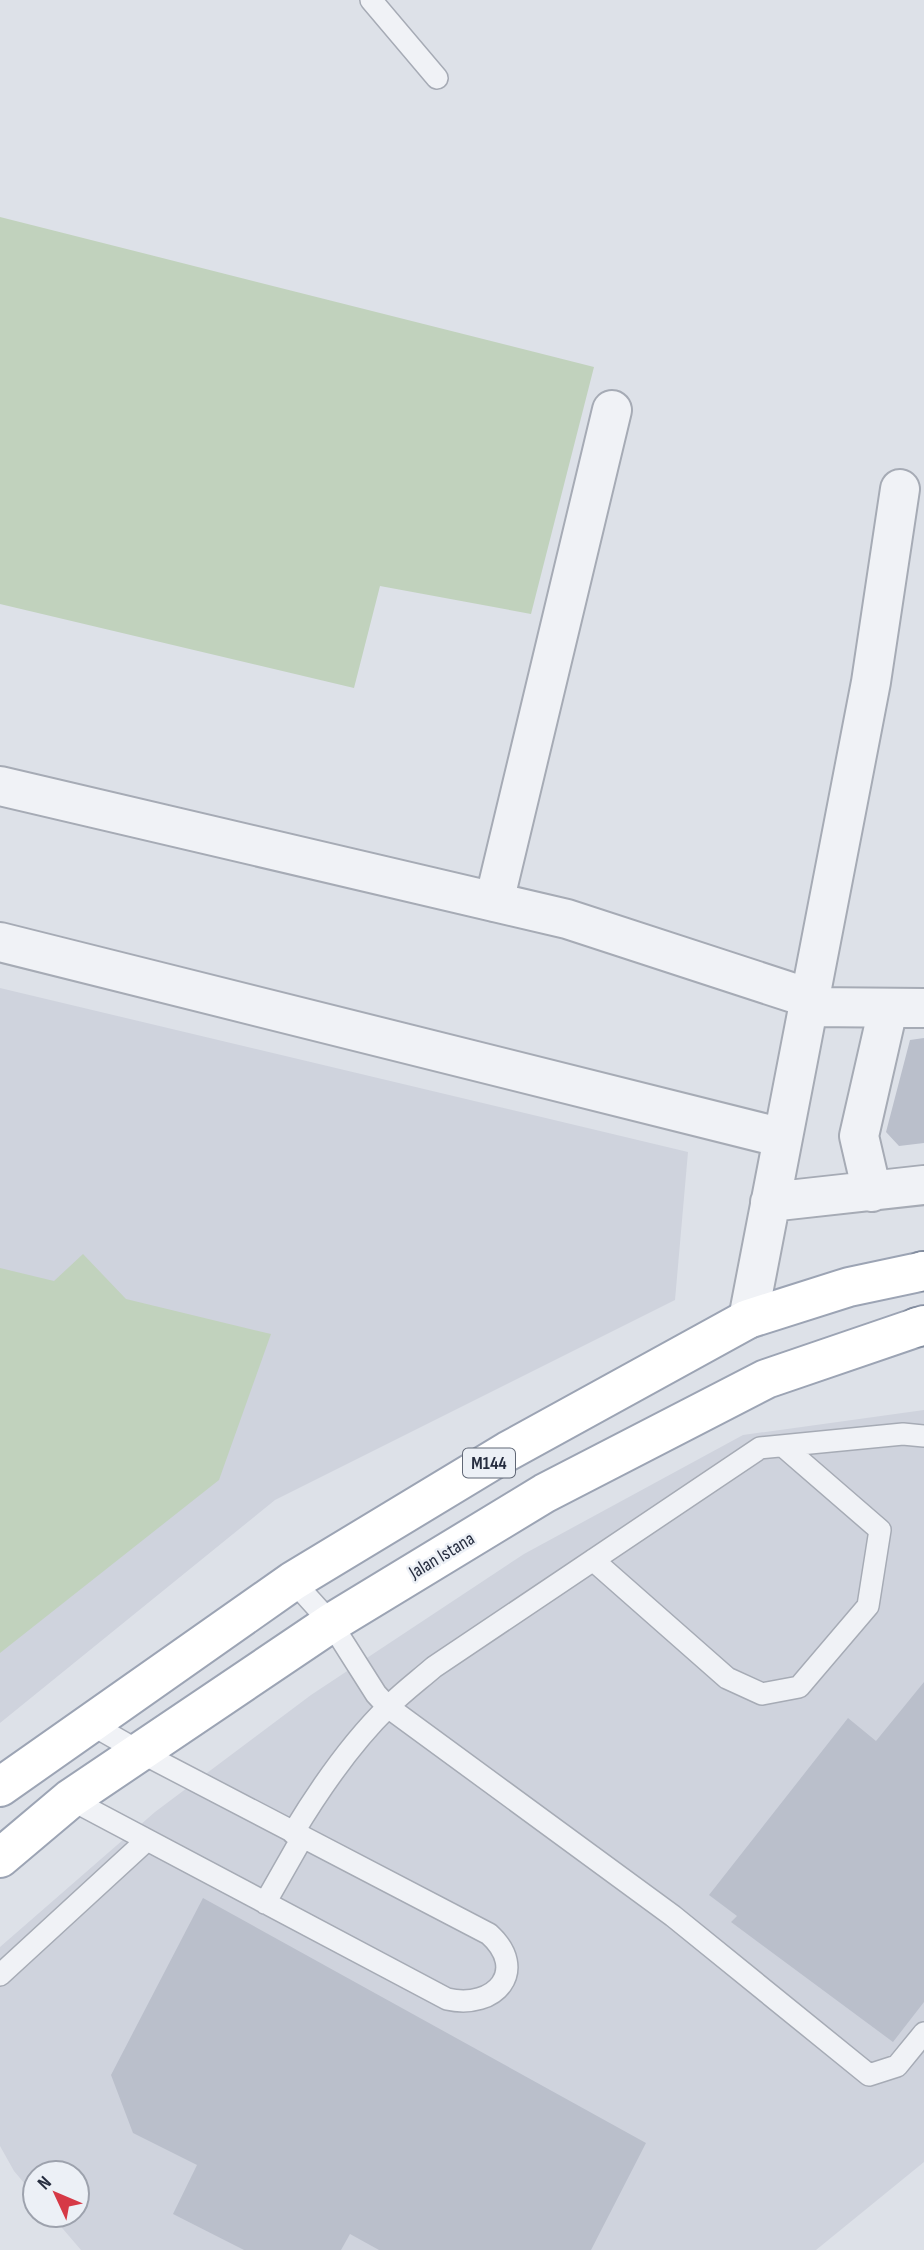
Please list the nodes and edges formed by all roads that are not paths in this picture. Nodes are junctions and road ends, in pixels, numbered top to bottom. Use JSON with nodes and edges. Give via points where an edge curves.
{"nodes":[{"id":1,"x":371,"y":0,"type":"edge"},
{"id":2,"x":437,"y":78,"type":"dead end"},
{"id":3,"x":612,"y":410,"type":"dead end"},
{"id":4,"x":900,"y":489,"type":"dead end"},
{"id":5,"x":0,"y":786,"type":"edge"},
{"id":6,"x":494,"y":902,"type":"junction"},
{"id":7,"x":0,"y":942,"type":"edge"},
{"id":8,"x":811,"y":1003,"type":"junction"},
{"id":9,"x":906,"y":1009,"type":"edge"},
{"id":10,"x":783,"y":1138,"type":"junction"},
{"id":11,"x":924,"y":1185,"type":"edge"},
{"id":12,"x":872,"y":1192,"type":"junction"},
{"id":13,"x":770,"y":1202,"type":"junction"},
{"id":14,"x":924,"y":1271,"type":"edge"},
{"id":15,"x":748,"y":1319,"type":"junction"},
{"id":16,"x":922,"y":1326,"type":"edge"},
{"id":17,"x":924,"y":1436,"type":"edge"},
{"id":18,"x":783,"y":1446,"type":"junction"},
{"id":19,"x":593,"y":1560,"type":"junction"},
{"id":20,"x":293,"y":1581,"type":"junction"},
{"id":21,"x":331,"y":1623,"type":"junction"},
{"id":22,"x":388,"y":1707,"type":"junction"},
{"id":23,"x":89,"y":1723,"type":"junction"},
{"id":24,"x":140,"y":1752,"type":"junction"},
{"id":25,"x":0,"y":1787,"type":"edge"},
{"id":26,"x":70,"y":1799,"type":"junction"},
{"id":27,"x":298,"y":1835,"type":"junction"},
{"id":28,"x":146,"y":1840,"type":"junction"},
{"id":29,"x":0,"y":1858,"type":"edge"},
{"id":30,"x":265,"y":1903,"type":"junction"},
{"id":31,"x":0,"y":1975,"type":"edge"},
{"id":32,"x":924,"y":2033,"type":"edge"}],
"edges":[{"from":1,"to":2,"type":"lane"},
{"from":3,"to":6,"type":"street"},
{"from":4,"to":8,"type":"street","via":[[871,682]]},
{"from":5,"to":6,"type":"street"},
{"from":6,"to":8,"type":"street","via":[[567,919]]},
{"from":7,"to":10,"type":"street"},
{"from":8,"to":9,"type":"street"},
{"from":8,"to":10,"type":"street"},
{"from":9,"to":12,"type":"street","via":[[859,1136]]},
{"from":10,"to":13,"type":"street"},
{"from":11,"to":12,"type":"street"},
{"from":12,"to":13,"type":"street"},
{"from":13,"to":15,"type":"street"},
{"from":14,"to":15,"type":"main road","number":"M144","via":[[849,1287]]},
{"from":15,"to":20,"type":"main road","number":"M144","via":[[508,1451]]},
{"from":16,"to":21,"type":"main road","name":"Jalan Istana","number":"M144","via":[[766,1379],[545,1493]]},
{"from":17,"to":18,"type":"lane"},
{"from":18,"to":19,"type":"lane","via":[[760,1448]]},
{"from":18,"to":19,"type":"lane","via":[[880,1530],[868,1606],[799,1688],[762,1694],[727,1678]]},
{"from":19,"to":22,"type":"lane","via":[[435,1667]]},
{"from":20,"to":21,"type":"lane"},
{"from":20,"to":23,"type":"main road","number":"M144"},
{"from":21,"to":22,"type":"lane"},
{"from":21,"to":24,"type":"main road","name":"Jalan Istana","number":"M144"},
{"from":22,"to":27,"type":"lane","via":[[321,1787]]},
{"from":22,"to":32,"type":"lane","via":[[673,1916],[869,2076],[897,2066]]},
{"from":23,"to":24,"type":"lane"},
{"from":23,"to":25,"type":"main road","number":"M144"},
{"from":24,"to":26,"type":"main road","name":"Jalan Istana","number":"M144"},
{"from":24,"to":27,"type":"lane"},
{"from":26,"to":28,"type":"lane"},
{"from":26,"to":29,"type":"main road","name":"Jalan Istana","number":"M144"},
{"from":27,"to":30,"type":"lane"},
{"from":27,"to":30,"type":"lane","via":[[489,1934],[506,1958],[506,1974],[496,1992],[481,2000],[447,1998]]},
{"from":28,"to":30,"type":"lane"},
{"from":28,"to":31,"type":"lane"}]}
